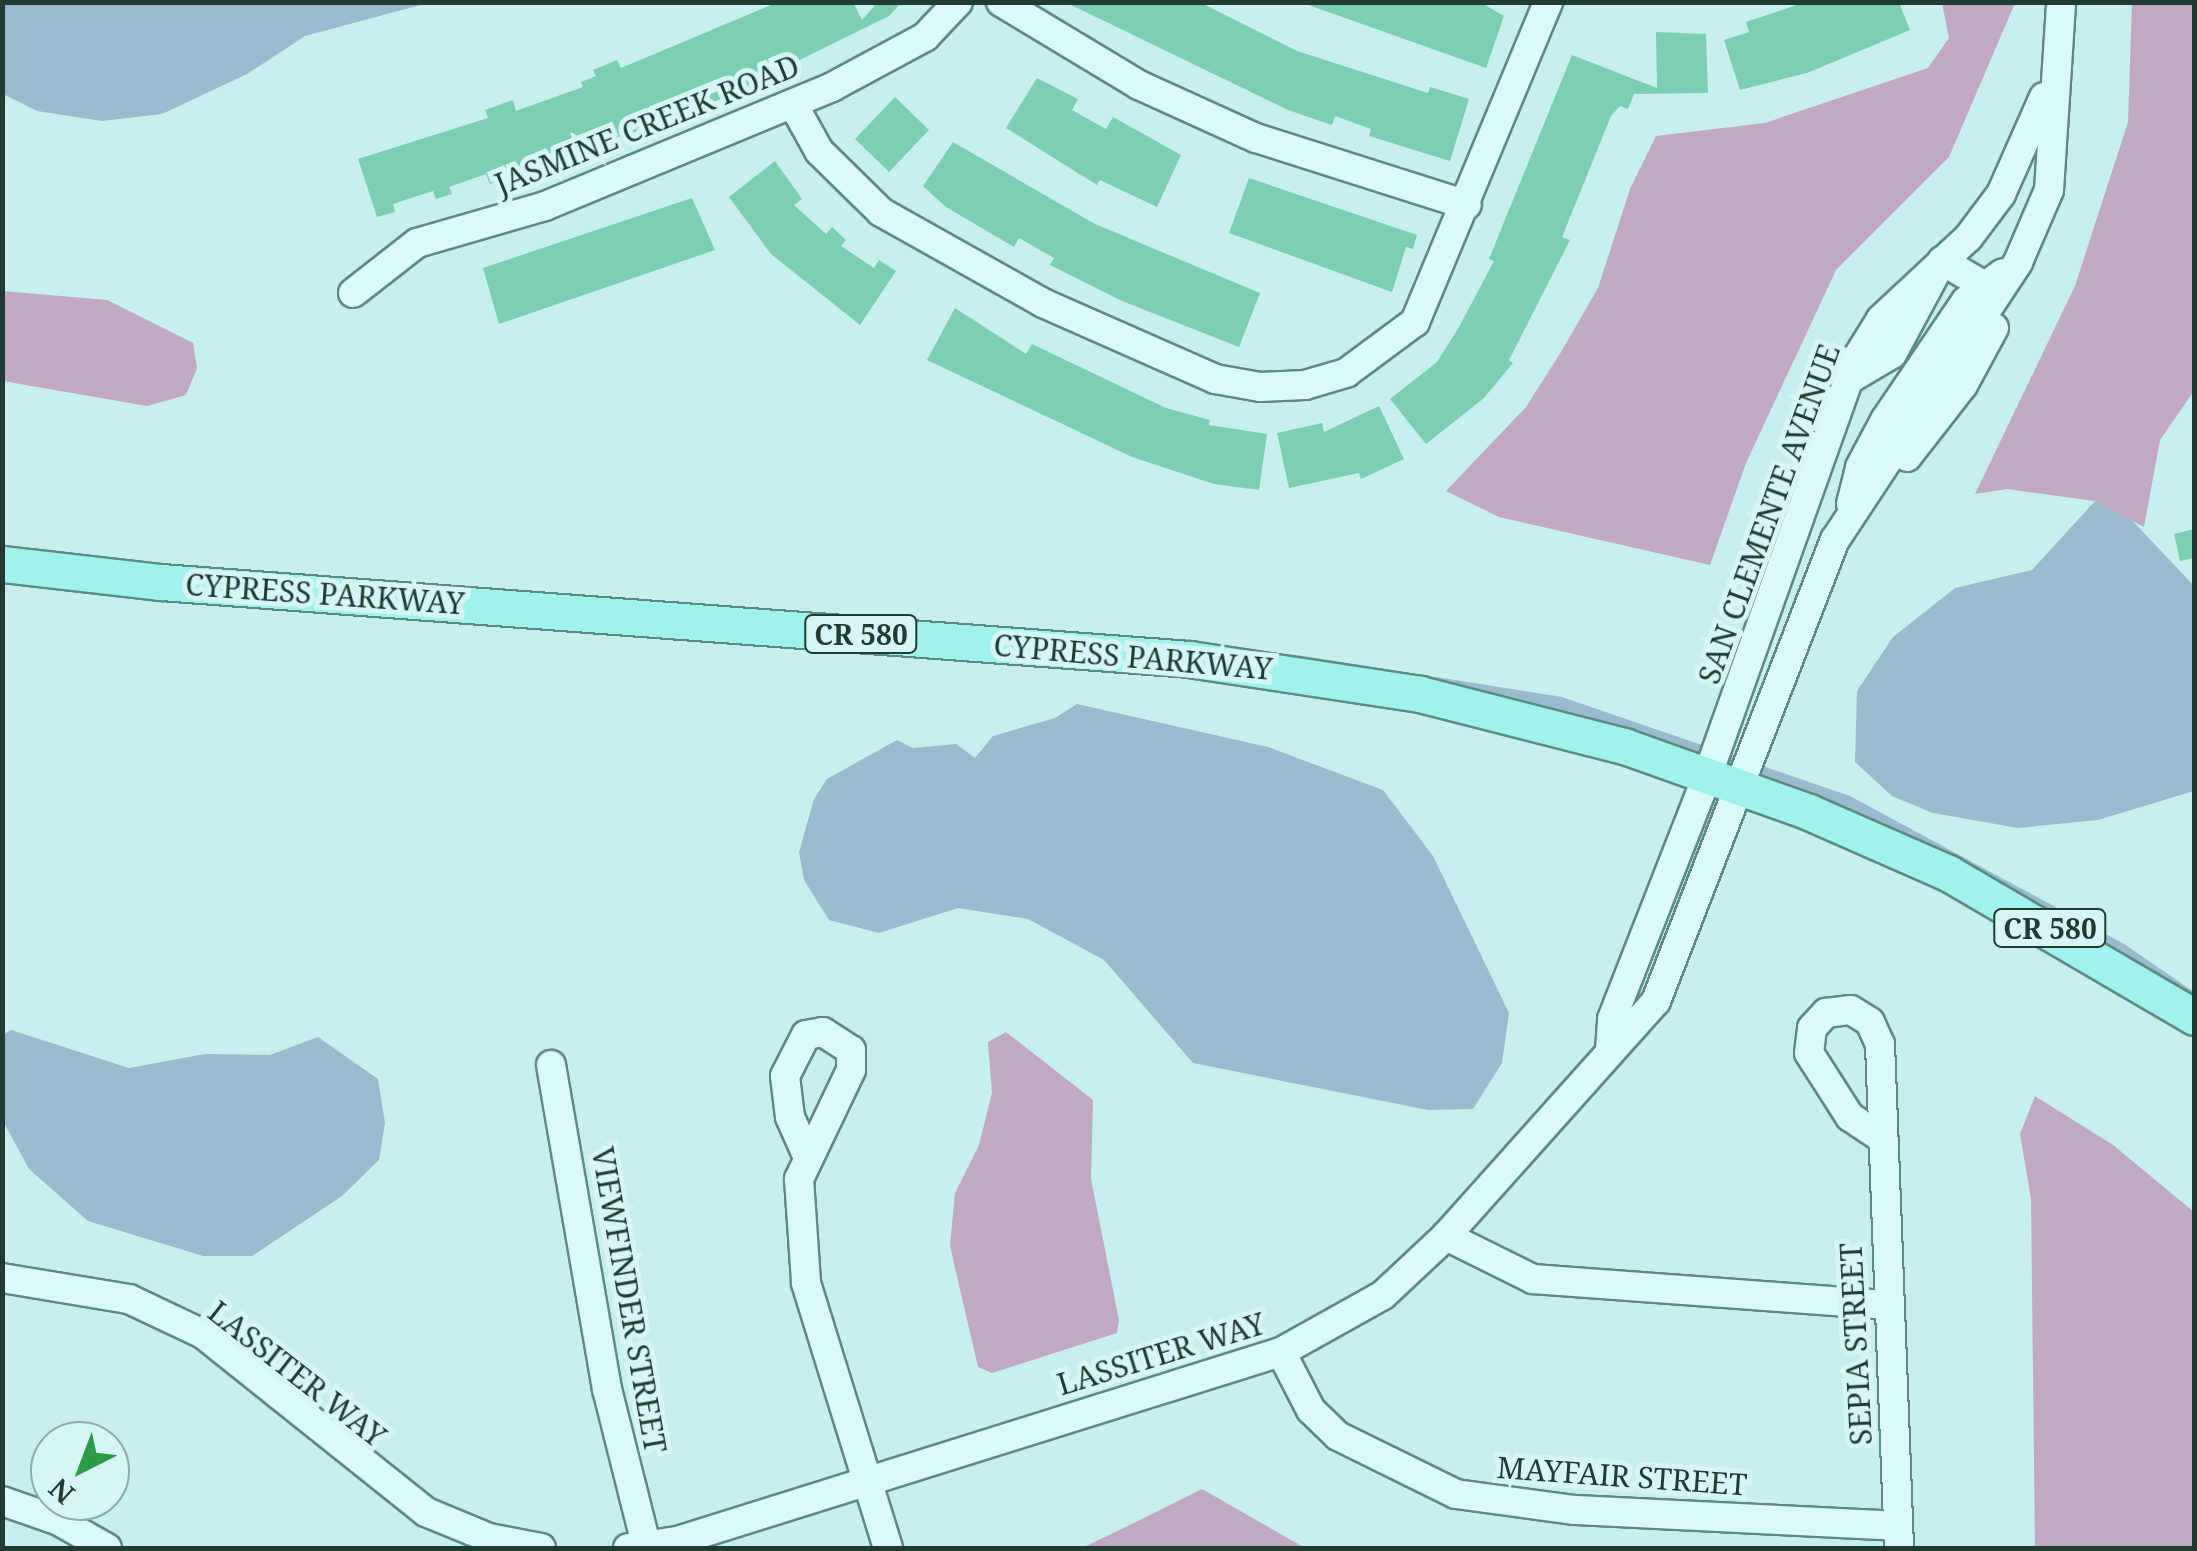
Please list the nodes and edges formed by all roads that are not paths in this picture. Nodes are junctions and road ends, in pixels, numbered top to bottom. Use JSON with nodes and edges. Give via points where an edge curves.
{"nodes":[{"id":1,"x":958,"y":2,"type":"edge"},
{"id":2,"x":1001,"y":2,"type":"edge"},
{"id":3,"x":1548,"y":2,"type":"edge"},
{"id":4,"x":2061,"y":2,"type":"edge"},
{"id":5,"x":2061,"y":38,"type":"junction"},
{"id":6,"x":793,"y":104,"type":"junction"},
{"id":7,"x":1467,"y":205,"type":"junction"},
{"id":8,"x":1942,"y":260,"type":"junction"},
{"id":9,"x":2018,"y":262,"type":"junction"},
{"id":10,"x":1986,"y":286,"type":"junction"},
{"id":11,"x":353,"y":293,"type":"dead end"},
{"id":12,"x":1848,"y":520,"type":"junction"},
{"id":13,"x":1786,"y":557,"type":"junction"},
{"id":14,"x":2,"y":564,"type":"edge"},
{"id":15,"x":1823,"y":569,"type":"junction"},
{"id":16,"x":1724,"y":780,"type":"junction"},
{"id":17,"x":2194,"y":1018,"type":"edge"},
{"id":18,"x":551,"y":1064,"type":"dead end"},
{"id":19,"x":1880,"y":1137,"type":"dead end"},
{"id":20,"x":806,"y":1153,"type":"dead end"},
{"id":21,"x":1446,"y":1236,"type":"junction"},
{"id":22,"x":2,"y":1278,"type":"edge"},
{"id":23,"x":1885,"y":1305,"type":"junction"},
{"id":24,"x":1281,"y":1352,"type":"junction"},
{"id":25,"x":864,"y":1482,"type":"junction"},
{"id":26,"x":2,"y":1502,"type":"edge"},
{"id":27,"x":1898,"y":1537,"type":"edge"},
{"id":28,"x":512,"y":1546,"type":"edge"},
{"id":29,"x":108,"y":1548,"type":"edge"},
{"id":30,"x":541,"y":1548,"type":"edge"},
{"id":31,"x":640,"y":1548,"type":"edge"},
{"id":32,"x":888,"y":1548,"type":"edge"}],
"edges":[{"from":1,"to":6,"type":"street","name":"JASMINE CREEK ROAD","via":[[924,37]]},
{"from":2,"to":7,"type":"street","via":[[1139,84],[1256,138]]},
{"from":3,"to":7,"type":"street"},
{"from":4,"to":5,"type":"street","name":"SAN CLEMENTE AVENUE"},
{"from":5,"to":8,"type":"street","name":"SAN CLEMENTE AVENUE","via":[[2035,130],[2001,194]]},
{"from":5,"to":9,"type":"street","name":"SAN CLEMENTE AVENUE","via":[[2049,190]]},
{"from":6,"to":7,"type":"street","via":[[819,151],[881,212],[1043,302],[1215,378],[1260,387],[1305,385],[1346,372],[1402,334],[1435,287]]},
{"from":6,"to":11,"type":"street","name":"JASMINE CREEK ROAD","via":[[545,206],[417,244]]},
{"from":8,"to":10,"type":"street"},
{"from":8,"to":13,"type":"street","name":"SAN CLEMENTE AVENUE","via":[[1881,320],[1848,380]]},
{"from":9,"to":10,"type":"street"},
{"from":9,"to":12,"type":"street","name":"SAN CLEMENTE AVENUE"},
{"from":10,"to":12,"type":"street","via":[[1966,301],[1885,420],[1860,467]]},
{"from":12,"to":15,"type":"street","name":"SAN CLEMENTE AVENUE"},
{"from":13,"to":15,"type":"street"},
{"from":13,"to":16,"type":"street","name":"SAN CLEMENTE AVENUE"},
{"from":14,"to":16,"type":"main road","name":"CYPRESS PARKWAY","number":"CR 580","via":[[161,582],[1235,664],[1488,709]]},
{"from":15,"to":16,"type":"street","name":"SAN CLEMENTE AVENUE"},
{"from":16,"to":17,"type":"main road","name":"CYPRESS PARKWAY","number":"CR 580","via":[[1948,874]]},
{"from":16,"to":21,"type":"street","name":"LASSITER WAY","via":[[1612,1018],[1610,1050]]},
{"from":18,"to":31,"type":"street","name":"VIEWFINDER STREET"},
{"from":19,"to":23,"type":"street","name":"SEPIA STREET"},
{"from":20,"to":25,"type":"street","via":[[799,1178],[806,1284]]},
{"from":21,"to":23,"type":"street","via":[[1533,1280]]},
{"from":21,"to":24,"type":"street","name":"LASSITER WAY","via":[[1383,1295]]},
{"from":22,"to":28,"type":"street","name":"LASSITER WAY","via":[[130,1298],[203,1334],[426,1512]]},
{"from":23,"to":27,"type":"street","name":"SEPIA STREET"},
{"from":24,"to":25,"type":"street","name":"LASSITER WAY"},
{"from":24,"to":27,"type":"street","name":"MAYFAIR STREET","via":[[1312,1410],[1338,1436],[1456,1494]]},
{"from":25,"to":31,"type":"street","name":"LASSITER WAY"},
{"from":25,"to":32,"type":"street"},
{"from":26,"to":29,"type":"street"},
{"from":28,"to":30,"type":"street","name":"LASSITER WAY"}]}
